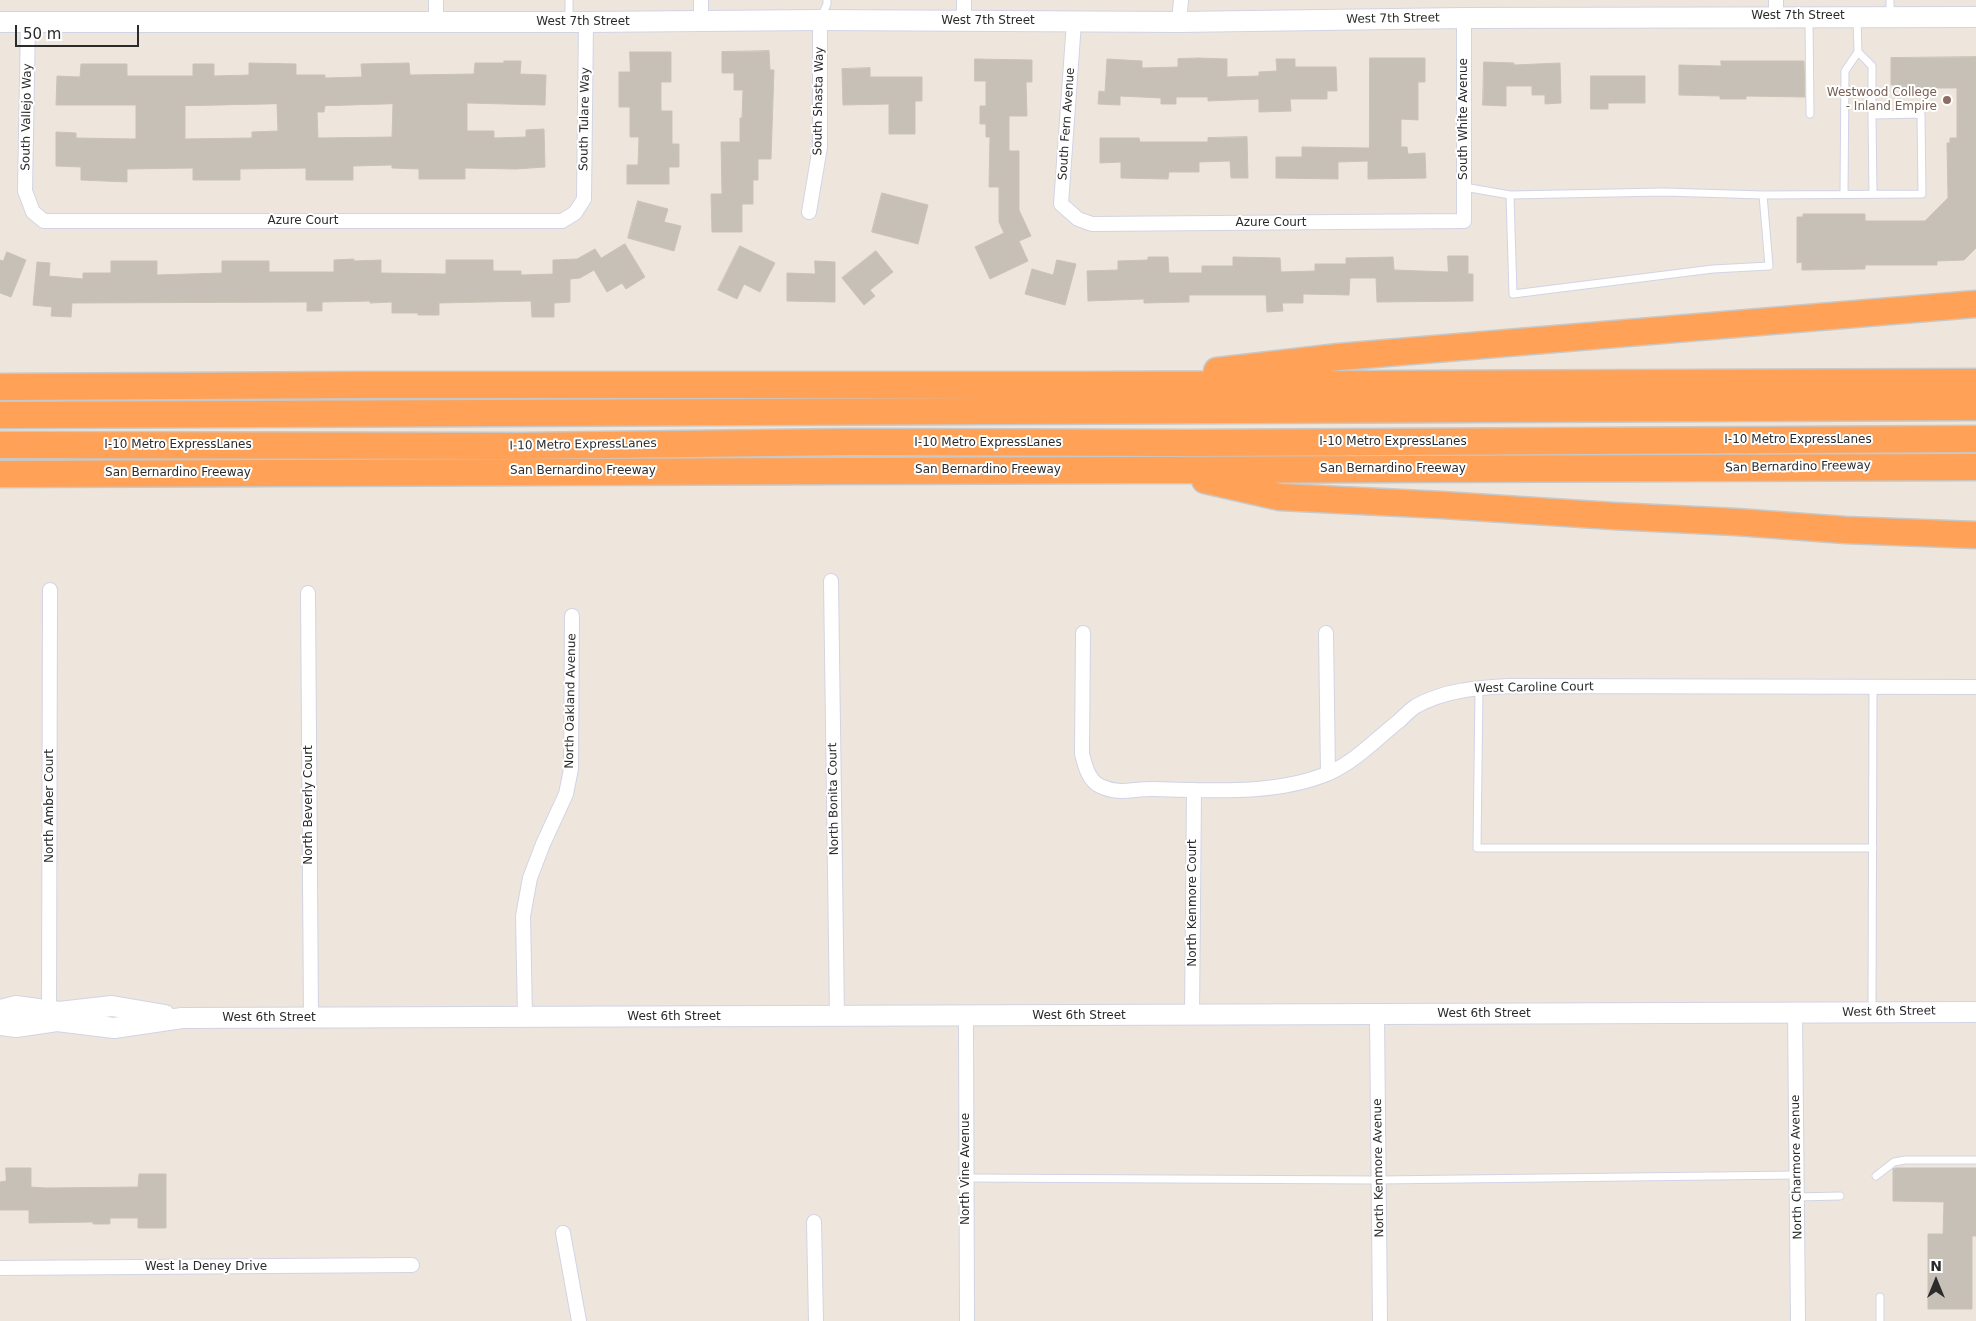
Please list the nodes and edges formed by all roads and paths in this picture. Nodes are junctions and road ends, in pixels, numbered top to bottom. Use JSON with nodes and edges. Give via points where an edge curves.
{"nodes":[{"id":1,"x":436,"y":0,"type":"edge"},
{"id":2,"x":569,"y":0,"type":"edge"},
{"id":3,"x":701,"y":0,"type":"edge"},
{"id":4,"x":827,"y":0,"type":"edge"},
{"id":5,"x":964,"y":0,"type":"edge"},
{"id":6,"x":1181,"y":0,"type":"edge"},
{"id":7,"x":1776,"y":8,"type":"edge"},
{"id":8,"x":1890,"y":8,"type":"edge"},
{"id":9,"x":1809,"y":16,"type":"junction"},
{"id":10,"x":1857,"y":16,"type":"junction"},
{"id":11,"x":1976,"y":17,"type":"edge"},
{"id":12,"x":1464,"y":18,"type":"junction"},
{"id":13,"x":701,"y":20,"type":"junction"},
{"id":14,"x":820,"y":20,"type":"junction"},
{"id":15,"x":964,"y":21,"type":"junction"},
{"id":16,"x":0,"y":22,"type":"edge"},
{"id":17,"x":28,"y":22,"type":"junction"},
{"id":18,"x":436,"y":22,"type":"junction"},
{"id":19,"x":578,"y":22,"type":"junction"},
{"id":20,"x":1074,"y":22,"type":"junction"},
{"id":21,"x":1179,"y":22,"type":"junction"},
{"id":22,"x":1858,"y":52,"type":"junction"},
{"id":23,"x":1810,"y":114,"type":"dead end"},
{"id":24,"x":1872,"y":114,"type":"junction"},
{"id":25,"x":1464,"y":188,"type":"junction"},
{"id":26,"x":1844,"y":194,"type":"junction"},
{"id":27,"x":1873,"y":194,"type":"junction"},
{"id":28,"x":1510,"y":195,"type":"junction"},
{"id":29,"x":1763,"y":195,"type":"junction"},
{"id":30,"x":33,"y":212,"type":"joint"},
{"id":31,"x":809,"y":212,"type":"dead end"},
{"id":32,"x":575,"y":213,"type":"joint"},
{"id":33,"x":1078,"y":219,"type":"joint"},
{"id":34,"x":1464,"y":221,"type":"joint"},
{"id":35,"x":1976,"y":304,"type":"edge"},
{"id":36,"x":1976,"y":382,"type":"edge"},
{"id":37,"x":1088,"y":385,"type":"junction"},
{"id":38,"x":0,"y":387,"type":"edge"},
{"id":39,"x":1976,"y":407,"type":"edge"},
{"id":40,"x":0,"y":415,"type":"edge"},
{"id":41,"x":1976,"y":439,"type":"edge"},
{"id":42,"x":0,"y":445,"type":"edge"},
{"id":43,"x":1976,"y":467,"type":"edge"},
{"id":44,"x":1156,"y":469,"type":"junction"},
{"id":45,"x":0,"y":474,"type":"edge"},
{"id":46,"x":1976,"y":536,"type":"edge"},
{"id":47,"x":831,"y":581,"type":"dead end"},
{"id":48,"x":50,"y":590,"type":"dead end"},
{"id":49,"x":308,"y":593,"type":"dead end"},
{"id":50,"x":572,"y":616,"type":"dead end"},
{"id":51,"x":1083,"y":633,"type":"dead end"},
{"id":52,"x":1326,"y":633,"type":"dead end"},
{"id":53,"x":1976,"y":687,"type":"edge"},
{"id":54,"x":1479,"y":688,"type":"junction"},
{"id":55,"x":1874,"y":688,"type":"junction"},
{"id":56,"x":1328,"y":773,"type":"junction"},
{"id":57,"x":1194,"y":790,"type":"junction"},
{"id":58,"x":1873,"y":848,"type":"junction"},
{"id":59,"x":0,"y":1010,"type":"edge"},
{"id":60,"x":1976,"y":1012,"type":"edge"},
{"id":61,"x":1872,"y":1013,"type":"junction"},
{"id":62,"x":1796,"y":1014,"type":"junction"},
{"id":63,"x":1377,"y":1015,"type":"junction"},
{"id":64,"x":49,"y":1016,"type":"junction"},
{"id":65,"x":837,"y":1016,"type":"junction"},
{"id":66,"x":966,"y":1016,"type":"junction"},
{"id":67,"x":1192,"y":1016,"type":"junction"},
{"id":68,"x":525,"y":1017,"type":"junction"},
{"id":69,"x":311,"y":1018,"type":"junction"},
{"id":70,"x":0,"y":1025,"type":"edge"},
{"id":71,"x":1976,"y":1160,"type":"edge"},
{"id":72,"x":1797,"y":1175,"type":"junction"},
{"id":73,"x":1876,"y":1176,"type":"dead end"},
{"id":74,"x":966,"y":1178,"type":"junction"},
{"id":75,"x":1379,"y":1180,"type":"junction"},
{"id":76,"x":1840,"y":1196,"type":"dead end"},
{"id":77,"x":1797,"y":1197,"type":"junction"},
{"id":78,"x":814,"y":1222,"type":"dead end"},
{"id":79,"x":563,"y":1233,"type":"dead end"},
{"id":80,"x":412,"y":1265,"type":"dead end"},
{"id":81,"x":0,"y":1268,"type":"edge"},
{"id":82,"x":1880,"y":1297,"type":"dead end"},
{"id":83,"x":580,"y":1321,"type":"edge"},
{"id":84,"x":816,"y":1321,"type":"edge"},
{"id":85,"x":966,"y":1321,"type":"edge"},
{"id":86,"x":1380,"y":1321,"type":"edge"},
{"id":87,"x":1798,"y":1321,"type":"edge"},
{"id":88,"x":1880,"y":1321,"type":"edge"}],
"edges":[{"from":1,"to":18,"type":"street"},
{"from":2,"to":19,"type":"lane"},
{"from":3,"to":13,"type":"street"},
{"from":4,"to":14,"type":"lane"},
{"from":5,"to":15,"type":"street"},
{"from":6,"to":21,"type":"street"},
{"from":7,"to":9,"type":"street","name":"West 7th Street"},
{"from":7,"to":12,"type":"street","name":"West 7th Street"},
{"from":8,"to":10,"type":"street","name":"West 7th Street"},
{"from":8,"to":11,"type":"street","name":"West 7th Street"},
{"from":9,"to":10,"type":"street","name":"West 7th Street"},
{"from":9,"to":23,"type":"lane"},
{"from":10,"to":22,"type":"lane"},
{"from":12,"to":21,"type":"street","name":"West 7th Street"},
{"from":12,"to":25,"type":"street","name":"South White Avenue"},
{"from":13,"to":14,"type":"street","name":"West 7th Street"},
{"from":13,"to":19,"type":"street","name":"West 7th Street"},
{"from":14,"to":15,"type":"street","name":"West 7th Street"},
{"from":14,"to":31,"type":"street","name":"South Shasta Way","via":[[820,147]]},
{"from":15,"to":20,"type":"street","name":"West 7th Street"},
{"from":16,"to":17,"type":"street","name":"West 7th Street"},
{"from":17,"to":18,"type":"street","name":"West 7th Street"},
{"from":17,"to":30,"type":"street","name":"South Vallejo Way","via":[[25,191]]},
{"from":18,"to":19,"type":"street","name":"West 7th Street"},
{"from":19,"to":32,"type":"street","name":"South Tulare Way","via":[[584,199]]},
{"from":20,"to":21,"type":"street","name":"West 7th Street"},
{"from":20,"to":33,"type":"street","name":"South Fern Avenue","via":[[1061,204]]},
{"from":22,"to":24,"type":"lane","via":[[1872,66]]},
{"from":22,"to":26,"type":"lane","via":[[1845,71]]},
{"from":24,"to":27,"type":"lane"},
{"from":24,"to":27,"type":"lane","via":[[1921,114],[1922,194]]},
{"from":25,"to":28,"type":"lane"},
{"from":25,"to":34,"type":"street","name":"South White Avenue"},
{"from":26,"to":27,"type":"lane"},
{"from":26,"to":29,"type":"lane"},
{"from":28,"to":29,"type":"lane","via":[[1664,192]]},
{"from":28,"to":29,"type":"lane","via":[[1513,294],[1713,269],[1769,266]]},
{"from":30,"to":32,"type":"street","name":"Azure Court","via":[[44,221],[562,221]]},
{"from":33,"to":34,"type":"street","name":"Azure Court","via":[[1092,224]]},
{"from":35,"to":37,"type":"highway","via":[[1339,356]]},
{"from":36,"to":37,"type":"highway"},
{"from":37,"to":38,"type":"highway"},
{"from":39,"to":40,"type":"highway"},
{"from":41,"to":42,"type":"highway","name":"I-10 Metro ExpressLanes","via":[[520,446]]},
{"from":43,"to":44,"type":"highway","name":"San Bernardino Freeway"},
{"from":44,"to":45,"type":"highway","name":"San Bernardino Freeway"},
{"from":44,"to":46,"type":"highway","via":[[1280,497]]},
{"from":47,"to":65,"type":"street","name":"North Bonita Court"},
{"from":48,"to":64,"type":"street","name":"North Amber Court"},
{"from":49,"to":69,"type":"street","name":"North Beverly Court"},
{"from":50,"to":68,"type":"street","name":"North Oakland Avenue","via":[[571,769],[566,794],[530,878],[523,916]]},
{"from":51,"to":57,"type":"street","name":"West Caroline Court","via":[[1082,754],[1088,773],[1097,785],[1116,792]]},
{"from":52,"to":56,"type":"street"},
{"from":53,"to":55,"type":"street","name":"West Caroline Court"},
{"from":54,"to":55,"type":"street","name":"West Caroline Court"},
{"from":54,"to":56,"type":"street","name":"West Caroline Court","via":[[1440,695],[1415,707],[1354,759]]},
{"from":54,"to":58,"type":"lane","via":[[1477,848]]},
{"from":55,"to":58,"type":"lane"},
{"from":56,"to":57,"type":"street","name":"West Caroline Court","via":[[1291,785]]},
{"from":57,"to":67,"type":"street","name":"North Kenmore Court"},
{"from":58,"to":61,"type":"lane"},
{"from":59,"to":64,"type":"street","name":"West 6th Street","via":[[16,1006]]},
{"from":60,"to":61,"type":"street","name":"West 6th Street"},
{"from":61,"to":62,"type":"street","name":"West 6th Street"},
{"from":62,"to":63,"type":"street","name":"West 6th Street"},
{"from":62,"to":72,"type":"street","name":"North Charmore Avenue"},
{"from":63,"to":67,"type":"street","name":"West 6th Street"},
{"from":63,"to":75,"type":"street","name":"North Kenmore Avenue"},
{"from":64,"to":69,"type":"street","name":"West 6th Street","via":[[57,1021],[114,1028],[182,1018]]},
{"from":64,"to":70,"type":"street","name":"West 6th Street","via":[[16,1028]]},
{"from":65,"to":66,"type":"street","name":"West 6th Street"},
{"from":65,"to":68,"type":"street","name":"West 6th Street"},
{"from":66,"to":67,"type":"street","name":"West 6th Street"},
{"from":66,"to":74,"type":"street","name":"North Vine Avenue"},
{"from":68,"to":69,"type":"street","name":"West 6th Street"},
{"from":71,"to":73,"type":"lane","via":[[1894,1162]]},
{"from":72,"to":75,"type":"lane"},
{"from":72,"to":77,"type":"street","name":"North Charmore Avenue"},
{"from":74,"to":75,"type":"lane"},
{"from":74,"to":85,"type":"street","name":"North Vine Avenue"},
{"from":75,"to":86,"type":"street","name":"North Kenmore Avenue"},
{"from":76,"to":77,"type":"lane"},
{"from":77,"to":87,"type":"street","name":"North Charmore Avenue"},
{"from":78,"to":84,"type":"street"},
{"from":79,"to":83,"type":"street"},
{"from":80,"to":81,"type":"street","name":"West la Deney Drive"},
{"from":82,"to":88,"type":"lane"}]}
